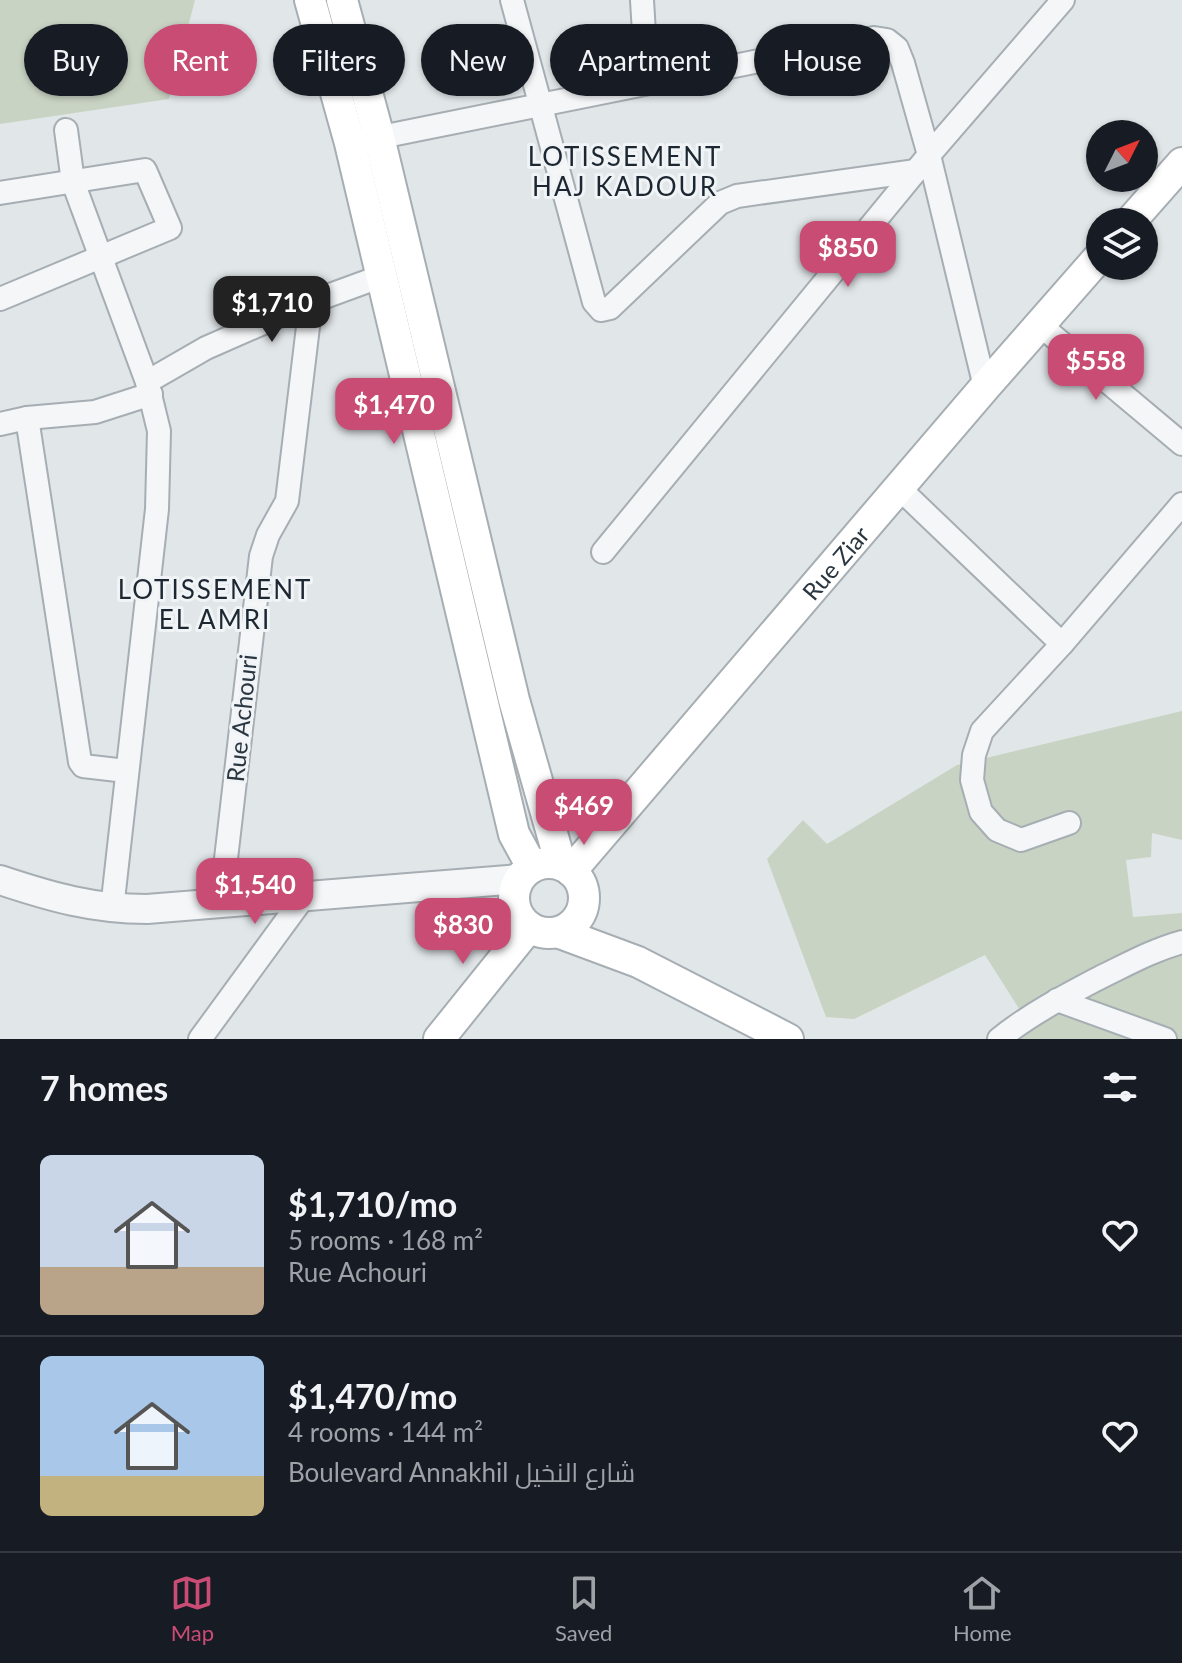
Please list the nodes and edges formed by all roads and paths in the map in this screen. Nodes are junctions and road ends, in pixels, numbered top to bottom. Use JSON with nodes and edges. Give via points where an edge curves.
{"nodes":[{"id":1,"x":310,"y":0,"type":"edge"},
{"id":2,"x":342,"y":0,"type":"edge"},
{"id":3,"x":512,"y":0,"type":"edge"},
{"id":4,"x":642,"y":0,"type":"edge"},
{"id":5,"x":1063,"y":0,"type":"edge"},
{"id":6,"x":643,"y":24,"type":"edge"},
{"id":7,"x":738,"y":65,"type":"edge"},
{"id":8,"x":589,"y":96,"type":"edge"},
{"id":9,"x":540,"y":107,"type":"junction"},
{"id":10,"x":66,"y":130,"type":"dead end"},
{"id":11,"x":379,"y":137,"type":"junction"},
{"id":12,"x":350,"y":143,"type":"junction"},
{"id":13,"x":922,"y":163,"type":"junction"},
{"id":14,"x":1182,"y":163,"type":"edge"},
{"id":15,"x":73,"y":182,"type":"junction"},
{"id":16,"x":0,"y":193,"type":"edge"},
{"id":17,"x":1142,"y":208,"type":"edge"},
{"id":18,"x":100,"y":259,"type":"junction"},
{"id":19,"x":1086,"y":272,"type":"edge"},
{"id":20,"x":382,"y":276,"type":"junction"},
{"id":21,"x":0,"y":299,"type":"edge"},
{"id":22,"x":311,"y":302,"type":"junction"},
{"id":23,"x":1040,"y":325,"type":"junction"},
{"id":24,"x":985,"y":387,"type":"junction"},
{"id":25,"x":149,"y":388,"type":"junction"},
{"id":26,"x":27,"y":418,"type":"junction"},
{"id":27,"x":0,"y":424,"type":"edge"},
{"id":28,"x":1182,"y":444,"type":"edge"},
{"id":29,"x":899,"y":488,"type":"junction"},
{"id":30,"x":1182,"y":504,"type":"edge"},
{"id":31,"x":603,"y":552,"type":"dead end"},
{"id":32,"x":1062,"y":644,"type":"junction"},
{"id":33,"x":126,"y":771,"type":"junction"},
{"id":34,"x":1069,"y":823,"type":"dead end"},
{"id":35,"x":546,"y":870,"type":"junction"},
{"id":36,"x":0,"y":880,"type":"edge"},
{"id":37,"x":303,"y":898,"type":"junction"},
{"id":38,"x":221,"y":902,"type":"junction"},
{"id":39,"x":584,"y":903,"type":"junction"},
{"id":40,"x":112,"y":909,"type":"junction"},
{"id":41,"x":529,"y":927,"type":"junction"},
{"id":42,"x":560,"y":933,"type":"junction"},
{"id":43,"x":1182,"y":942,"type":"edge"},
{"id":44,"x":638,"y":962,"type":"junction"},
{"id":45,"x":1057,"y":1000,"type":"junction"},
{"id":46,"x":187,"y":1039,"type":"edge"},
{"id":47,"x":200,"y":1039,"type":"edge"},
{"id":48,"x":439,"y":1039,"type":"edge"},
{"id":49,"x":788,"y":1039,"type":"edge"},
{"id":50,"x":999,"y":1039,"type":"edge"},
{"id":51,"x":1165,"y":1039,"type":"edge"}],
"edges":[{"from":1,"to":12,"type":"main road"},
{"from":2,"to":11,"type":"main road"},
{"from":3,"to":9,"type":"street"},
{"from":4,"to":6,"type":"street"},
{"from":5,"to":13,"type":"street"},
{"from":7,"to":13,"type":"street","via":[[874,38],[887,40],[903,63]]},
{"from":8,"to":9,"type":"street"},
{"from":9,"to":11,"type":"street"},
{"from":9,"to":13,"type":"street","via":[[594,302],[601,310],[610,308],[720,203]]},
{"from":10,"to":15,"type":"street"},
{"from":11,"to":12,"type":"street"},
{"from":11,"to":35,"type":"main road","via":[[514,700]]},
{"from":12,"to":20,"type":"main road"},
{"from":13,"to":24,"type":"street"},
{"from":13,"to":31,"type":"street"},
{"from":14,"to":17,"type":"main road"},
{"from":15,"to":16,"type":"street"},
{"from":15,"to":18,"type":"street"},
{"from":15,"to":18,"type":"street","via":[[145,170],[170,228]]},
{"from":18,"to":21,"type":"street"},
{"from":18,"to":25,"type":"street"},
{"from":19,"to":23,"type":"main road","name":"Rue Ziar"},
{"from":20,"to":22,"type":"street"},
{"from":20,"to":35,"type":"main road","via":[[514,834]]},
{"from":22,"to":25,"type":"street","via":[[206,348]]},
{"from":22,"to":38,"type":"street","name":"Rue Achouri","via":[[287,501],[261,556]]},
{"from":23,"to":24,"type":"main road","name":"Rue Ziar"},
{"from":23,"to":28,"type":"street"},
{"from":24,"to":29,"type":"main road","name":"Rue Ziar"},
{"from":25,"to":26,"type":"street","via":[[95,412]]},
{"from":25,"to":33,"type":"street","via":[[159,431],[157,509]]},
{"from":26,"to":27,"type":"street"},
{"from":26,"to":33,"type":"street","via":[[80,762]]},
{"from":29,"to":32,"type":"street"},
{"from":29,"to":35,"type":"main road","name":"Rue Ziar"},
{"from":30,"to":32,"type":"street"},
{"from":32,"to":34,"type":"street","via":[[982,731],[972,780],[981,812],[997,830],[1021,840]]},
{"from":33,"to":40,"type":"street"},
{"from":35,"to":37,"type":"street"},
{"from":35,"to":39,"type":"main road","via":[[579,880]]},
{"from":35,"to":41,"type":"main road","via":[[514,896]]},
{"from":36,"to":40,"type":"street","via":[[67,902]]},
{"from":37,"to":38,"type":"street"},
{"from":37,"to":47,"type":"street"},
{"from":38,"to":40,"type":"street"},
{"from":39,"to":42,"type":"main road","via":[[573,924]]},
{"from":39,"to":44,"type":"main road"},
{"from":41,"to":42,"type":"main road"},
{"from":41,"to":48,"type":"main road"},
{"from":42,"to":44,"type":"main road"},
{"from":43,"to":45,"type":"street","via":[[1156,949]]},
{"from":44,"to":49,"type":"main road"},
{"from":45,"to":50,"type":"street"},
{"from":45,"to":51,"type":"street"},
{"from":46,"to":47,"type":"street"}]}
